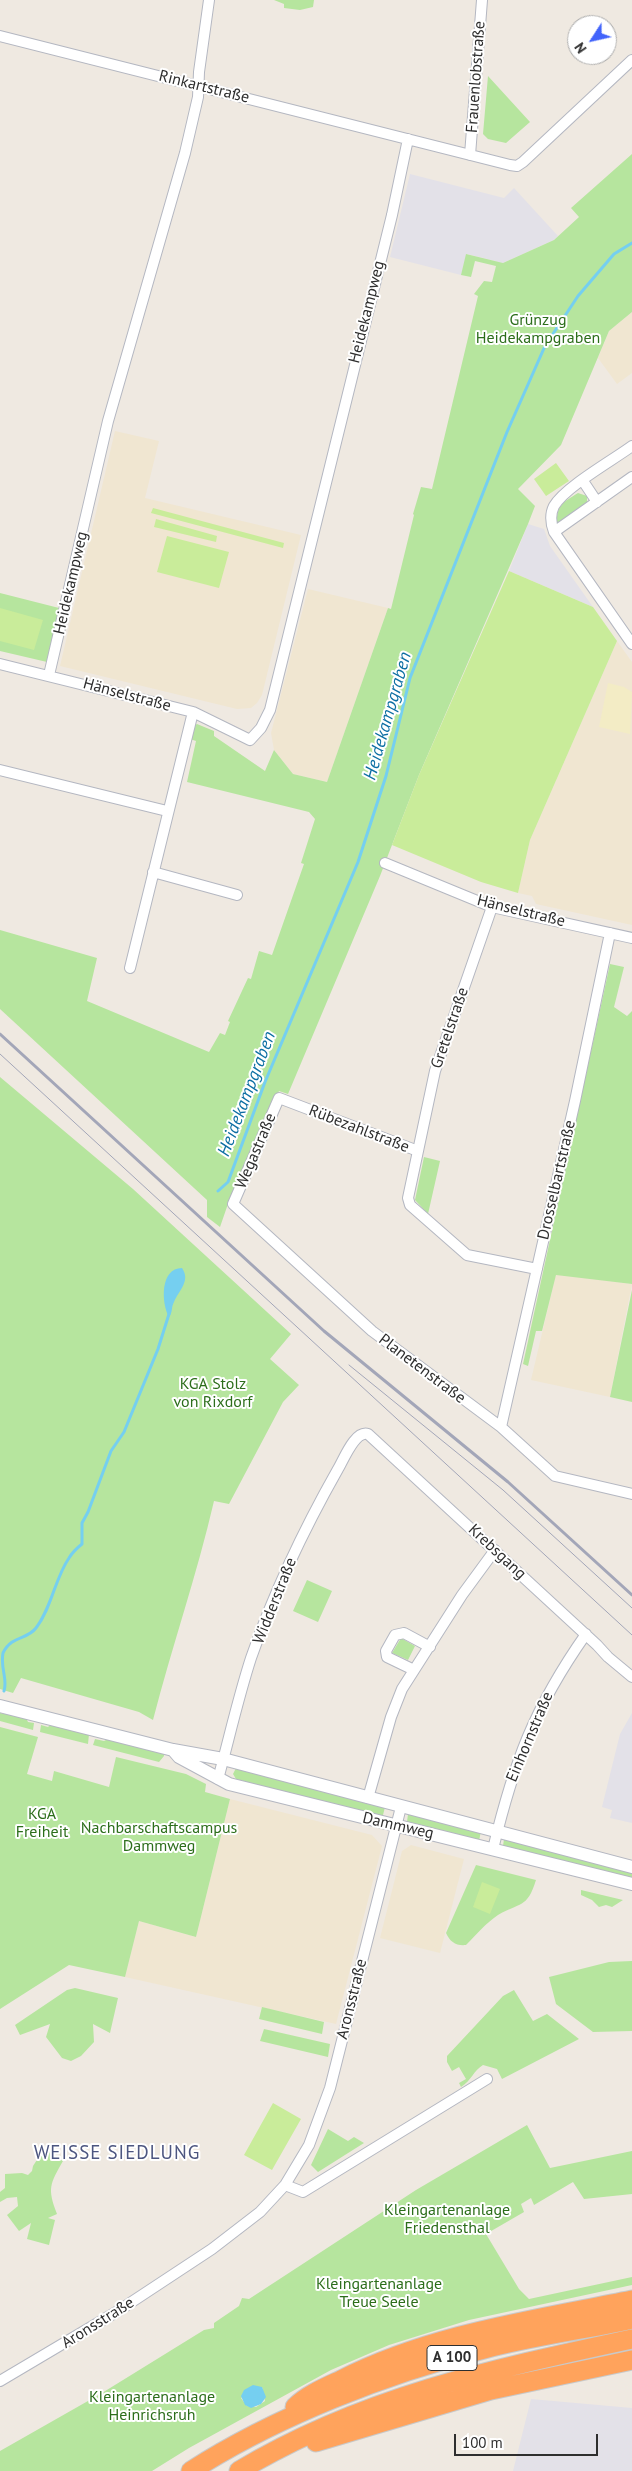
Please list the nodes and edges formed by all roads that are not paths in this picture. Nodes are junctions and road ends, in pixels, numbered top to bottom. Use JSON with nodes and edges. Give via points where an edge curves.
{"nodes":[{"id":1,"x":209,"y":0,"type":"edge"},
{"id":2,"x":482,"y":0,"type":"edge"},
{"id":3,"x":0,"y":36,"type":"edge"},
{"id":4,"x":632,"y":60,"type":"edge"},
{"id":5,"x":198,"y":86,"type":"junction"},
{"id":6,"x":408,"y":139,"type":"junction"},
{"id":7,"x":470,"y":155,"type":"junction"},
{"id":8,"x":632,"y":446,"type":"edge"},
{"id":9,"x":632,"y":477,"type":"edge"},
{"id":10,"x":583,"y":481,"type":"junction"},
{"id":11,"x":597,"y":502,"type":"junction"},
{"id":12,"x":554,"y":532,"type":"junction"},
{"id":13,"x":632,"y":643,"type":"edge"},
{"id":14,"x":0,"y":664,"type":"edge"},
{"id":15,"x":49,"y":674,"type":"junction"},
{"id":16,"x":193,"y":712,"type":"junction"},
{"id":17,"x":250,"y":740,"type":"joint"},
{"id":18,"x":0,"y":770,"type":"edge"},
{"id":19,"x":167,"y":811,"type":"junction"},
{"id":20,"x":385,"y":863,"type":"dead end"},
{"id":21,"x":153,"y":872,"type":"junction"},
{"id":22,"x":237,"y":895,"type":"dead end"},
{"id":23,"x":492,"y":907,"type":"junction"},
{"id":24,"x":610,"y":932,"type":"junction"},
{"id":25,"x":632,"y":938,"type":"edge"},
{"id":26,"x":130,"y":968,"type":"dead end"},
{"id":27,"x":279,"y":1098,"type":"joint"},
{"id":28,"x":418,"y":1152,"type":"junction"},
{"id":29,"x":233,"y":1204,"type":"joint"},
{"id":30,"x":537,"y":1269,"type":"junction"},
{"id":31,"x":501,"y":1427,"type":"junction"},
{"id":32,"x":360,"y":1434,"type":"joint"},
{"id":33,"x":632,"y":1494,"type":"edge"},
{"id":34,"x":495,"y":1550,"type":"junction"},
{"id":35,"x":586,"y":1634,"type":"junction"},
{"id":36,"x":430,"y":1647,"type":"junction"},
{"id":37,"x":414,"y":1670,"type":"junction"},
{"id":38,"x":632,"y":1677,"type":"edge"},
{"id":39,"x":0,"y":1706,"type":"edge"},
{"id":40,"x":173,"y":1750,"type":"junction"},
{"id":41,"x":223,"y":1759,"type":"junction"},
{"id":42,"x":218,"y":1779,"type":"junction"},
{"id":43,"x":368,"y":1798,"type":"junction"},
{"id":44,"x":402,"y":1807,"type":"junction"},
{"id":45,"x":396,"y":1825,"type":"junction"},
{"id":46,"x":498,"y":1832,"type":"junction"},
{"id":47,"x":493,"y":1849,"type":"junction"},
{"id":48,"x":632,"y":1867,"type":"edge"},
{"id":49,"x":632,"y":1884,"type":"edge"},
{"id":50,"x":487,"y":2079,"type":"dead end"},
{"id":51,"x":285,"y":2185,"type":"junction"},
{"id":52,"x":632,"y":2300,"type":"edge"},
{"id":53,"x":632,"y":2318,"type":"edge"},
{"id":54,"x":632,"y":2339,"type":"edge"},
{"id":55,"x":632,"y":2360,"type":"edge"},
{"id":56,"x":0,"y":2380,"type":"edge"},
{"id":57,"x":279,"y":2424,"type":"junction"},
{"id":58,"x":290,"y":2445,"type":"junction"},
{"id":59,"x":191,"y":2471,"type":"edge"},
{"id":60,"x":239,"y":2471,"type":"edge"}],
"edges":[{"from":1,"to":5,"type":"street","name":"Heidekampweg"},
{"from":2,"to":7,"type":"street","name":"Frauenlobstraße"},
{"from":3,"to":5,"type":"street","name":"Rinkartstraße"},
{"from":4,"to":7,"type":"street","via":[[517,166]]},
{"from":5,"to":6,"type":"street","name":"Rinkartstraße"},
{"from":5,"to":15,"type":"street","name":"Heidekampweg","via":[[185,153],[108,421]]},
{"from":6,"to":7,"type":"street"},
{"from":6,"to":17,"type":"street","name":"Heidekampweg","via":[[270,710],[262,728]]},
{"from":8,"to":10,"type":"street"},
{"from":9,"to":11,"type":"street"},
{"from":10,"to":11,"type":"street"},
{"from":10,"to":12,"type":"street","via":[[562,496],[553,508],[551,523]]},
{"from":11,"to":12,"type":"street"},
{"from":12,"to":13,"type":"street"},
{"from":14,"to":15,"type":"street","name":"Hänselstraße"},
{"from":15,"to":16,"type":"street","name":"Hänselstraße"},
{"from":16,"to":17,"type":"street","name":"Hänselstraße"},
{"from":16,"to":19,"type":"street"},
{"from":18,"to":19,"type":"street"},
{"from":19,"to":21,"type":"street"},
{"from":20,"to":23,"type":"street","name":"Hänselstraße"},
{"from":21,"to":22,"type":"street"},
{"from":21,"to":26,"type":"street"},
{"from":23,"to":24,"type":"street","name":"Hänselstraße"},
{"from":23,"to":28,"type":"street","name":"Gretelstraße","via":[[435,1071]]},
{"from":24,"to":25,"type":"street","name":"Hänselstraße"},
{"from":24,"to":30,"type":"street","name":"Drosselbartstraße"},
{"from":27,"to":28,"type":"street","name":"Rübezahlstraße"},
{"from":27,"to":29,"type":"street","name":"Wegastraße"},
{"from":28,"to":30,"type":"street","name":"Rübezahlstraße","via":[[408,1198],[410,1205],[467,1255]]},
{"from":29,"to":31,"type":"street","name":"Planetenstraße","via":[[372,1331]]},
{"from":30,"to":31,"type":"street","name":"Drosselbartstraße"},
{"from":31,"to":33,"type":"street","name":"Planetenstraße","via":[[555,1476]]},
{"from":32,"to":34,"type":"street","name":"Krebsgang","via":[[368,1434]]},
{"from":32,"to":41,"type":"street","name":"Widderstraße","via":[[310,1519],[278,1587],[251,1658]]},
{"from":34,"to":35,"type":"street","name":"Krebsgang"},
{"from":34,"to":36,"type":"street"},
{"from":35,"to":38,"type":"street","name":"Krebsgang"},
{"from":35,"to":46,"type":"street","name":"Einhornstraße","via":[[536,1714],[515,1767]]},
{"from":36,"to":37,"type":"street"},
{"from":36,"to":37,"type":"street","via":[[404,1633],[395,1635],[386,1651],[387,1657]]},
{"from":37,"to":43,"type":"street","via":[[402,1688],[391,1716]]},
{"from":39,"to":40,"type":"street","name":"Dammweg"},
{"from":40,"to":41,"type":"street","name":"Dammweg"},
{"from":40,"to":42,"type":"street","name":"Dammweg","via":[[178,1757]]},
{"from":41,"to":42,"type":"street","name":"Widderstraße"},
{"from":41,"to":43,"type":"street","name":"Dammweg"},
{"from":42,"to":45,"type":"street","name":"Dammweg"},
{"from":43,"to":44,"type":"street","name":"Dammweg"},
{"from":44,"to":45,"type":"street","name":"Aronsstraße"},
{"from":44,"to":46,"type":"street","name":"Dammweg"},
{"from":45,"to":47,"type":"street","name":"Dammweg"},
{"from":45,"to":51,"type":"street","name":"Aronsstraße","via":[[330,2088],[309,2145]]},
{"from":46,"to":47,"type":"street","name":"Einhornstraße"},
{"from":46,"to":48,"type":"street","name":"Dammweg"},
{"from":47,"to":49,"type":"street","name":"Dammweg"},
{"from":50,"to":51,"type":"street","via":[[303,2192]]},
{"from":51,"to":56,"type":"street","name":"Aronsstraße","via":[[260,2212],[212,2249],[118,2311]]},
{"from":52,"to":57,"type":"highway","via":[[478,2332],[397,2356],[325,2388],[298,2405]]},
{"from":53,"to":57,"type":"highway","number":"A 100","via":[[484,2349],[427,2366],[369,2385]]},
{"from":54,"to":58,"type":"highway","number":"A 100","via":[[531,2360],[433,2386],[310,2433]]},
{"from":55,"to":58,"type":"highway","via":[[491,2390],[319,2441]]},
{"from":57,"to":59,"type":"highway","number":"A 100"},
{"from":58,"to":60,"type":"highway","number":"A 100"}]}
